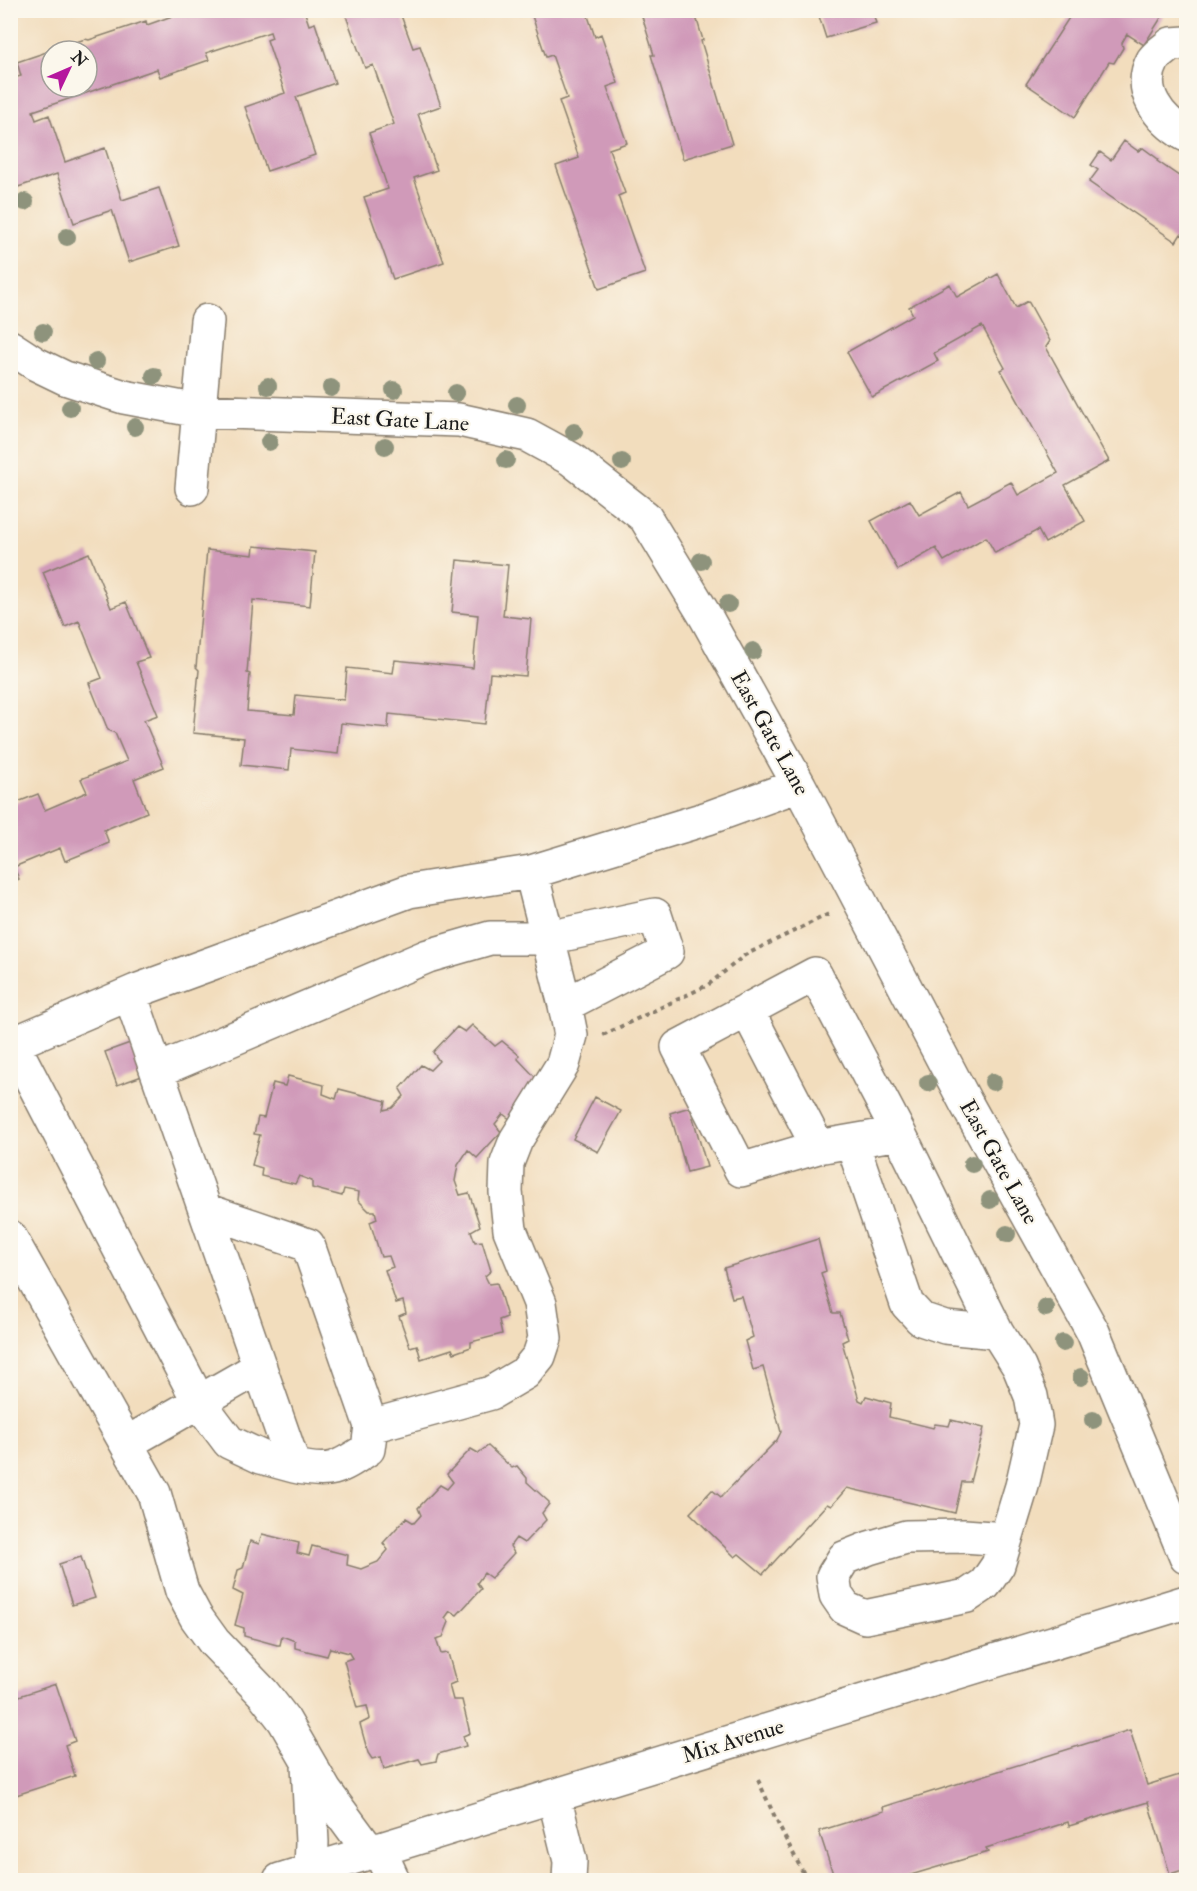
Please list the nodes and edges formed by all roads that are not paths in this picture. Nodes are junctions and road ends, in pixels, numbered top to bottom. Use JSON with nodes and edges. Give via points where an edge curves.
{"nodes":[{"id":1,"x":1186,"y":44,"type":"edge"},
{"id":2,"x":1186,"y":135,"type":"edge"},
{"id":3,"x":207,"y":321,"type":"dead end"},
{"id":4,"x":10,"y":347,"type":"edge"},
{"id":5,"x":199,"y":411,"type":"junction"},
{"id":6,"x":192,"y":488,"type":"dead end"},
{"id":7,"x":799,"y":785,"type":"junction"},
{"id":8,"x":531,"y":872,"type":"junction"},
{"id":9,"x":548,"y":938,"type":"junction"},
{"id":10,"x":130,"y":994,"type":"junction"},
{"id":11,"x":565,"y":1005,"type":"junction"},
{"id":12,"x":747,"y":1010,"type":"junction"},
{"id":13,"x":12,"y":1044,"type":"edge"},
{"id":14,"x":157,"y":1071,"type":"junction"},
{"id":15,"x":899,"y":1132,"type":"junction"},
{"id":16,"x":852,"y":1142,"type":"junction"},
{"id":17,"x":818,"y":1147,"type":"junction"},
{"id":18,"x":205,"y":1210,"type":"junction"},
{"id":19,"x":10,"y":1237,"type":"edge"},
{"id":20,"x":998,"y":1332,"type":"junction"},
{"id":21,"x":260,"y":1367,"type":"junction"},
{"id":22,"x":199,"y":1402,"type":"junction"},
{"id":23,"x":371,"y":1426,"type":"junction"},
{"id":24,"x":127,"y":1443,"type":"junction"},
{"id":25,"x":294,"y":1466,"type":"junction"},
{"id":26,"x":1006,"y":1539,"type":"junction"},
{"id":27,"x":1186,"y":1557,"type":"edge"},
{"id":28,"x":1186,"y":1602,"type":"edge"},
{"id":29,"x":308,"y":1762,"type":"junction"},
{"id":30,"x":554,"y":1796,"type":"junction"},
{"id":31,"x":374,"y":1851,"type":"junction"},
{"id":32,"x":311,"y":1870,"type":"junction"},
{"id":33,"x":280,"y":1881,"type":"edge"},
{"id":34,"x":393,"y":1881,"type":"edge"},
{"id":35,"x":569,"y":1881,"type":"edge"}],
"edges":[{"from":1,"to":2,"type":"street","via":[[1171,44],[1154,59],[1147,84],[1152,104]]},
{"from":3,"to":5,"type":"street"},
{"from":4,"to":5,"type":"street","name":"East Gate Lane","via":[[64,378],[124,397]]},
{"from":5,"to":6,"type":"street"},
{"from":5,"to":7,"type":"street","name":"East Gate Lane","via":[[459,420],[526,435],[571,459],[645,517]]},
{"from":7,"to":8,"type":"street","via":[[708,818]]},
{"from":7,"to":27,"type":"street","name":"East Gate Lane","via":[[966,1103],[1093,1332]]},
{"from":8,"to":9,"type":"street"},
{"from":8,"to":10,"type":"street","via":[[409,891]]},
{"from":9,"to":11,"type":"street"},
{"from":9,"to":11,"type":"street","via":[[655,915],[667,952]]},
{"from":9,"to":14,"type":"street","via":[[490,938],[428,956]]},
{"from":10,"to":13,"type":"street"},
{"from":10,"to":14,"type":"street"},
{"from":11,"to":23,"type":"street","via":[[571,1035],[563,1064],[516,1140],[507,1163],[510,1230],[540,1303],[545,1338],[539,1356],[525,1373],[491,1393]]},
{"from":12,"to":15,"type":"street","via":[[815,974]]},
{"from":12,"to":17,"type":"street"},
{"from":12,"to":17,"type":"street","via":[[678,1047],[741,1170]]},
{"from":13,"to":22,"type":"street"},
{"from":14,"to":18,"type":"street"},
{"from":15,"to":16,"type":"street"},
{"from":15,"to":20,"type":"street"},
{"from":16,"to":17,"type":"street"},
{"from":16,"to":20,"type":"street","via":[[907,1304],[921,1319],[945,1327]]},
{"from":18,"to":21,"type":"street"},
{"from":18,"to":23,"type":"street","via":[[308,1245]]},
{"from":19,"to":24,"type":"street"},
{"from":20,"to":26,"type":"street","via":[[1019,1366],[1031,1396],[1036,1425]]},
{"from":21,"to":22,"type":"street"},
{"from":21,"to":25,"type":"street"},
{"from":22,"to":24,"type":"street"},
{"from":22,"to":25,"type":"street","via":[[229,1442]]},
{"from":23,"to":25,"type":"street","via":[[368,1449],[342,1466],[317,1471]]},
{"from":24,"to":29,"type":"street","via":[[154,1493],[182,1591],[196,1617],[284,1720]]},
{"from":26,"to":26,"type":"street","via":[[998,1565],[985,1584],[966,1596],[865,1617],[845,1608],[836,1594],[833,1575],[844,1558],[869,1548],[906,1537]]},
{"from":28,"to":30,"type":"street","name":"Mix Avenue"},
{"from":29,"to":31,"type":"street","via":[[342,1816]]},
{"from":29,"to":32,"type":"street"},
{"from":30,"to":31,"type":"street","name":"Mix Avenue"},
{"from":30,"to":35,"type":"street","via":[[570,1861]]},
{"from":31,"to":32,"type":"street","name":"Mix Avenue"},
{"from":31,"to":34,"type":"street"},
{"from":32,"to":33,"type":"street","name":"Mix Avenue"}]}
